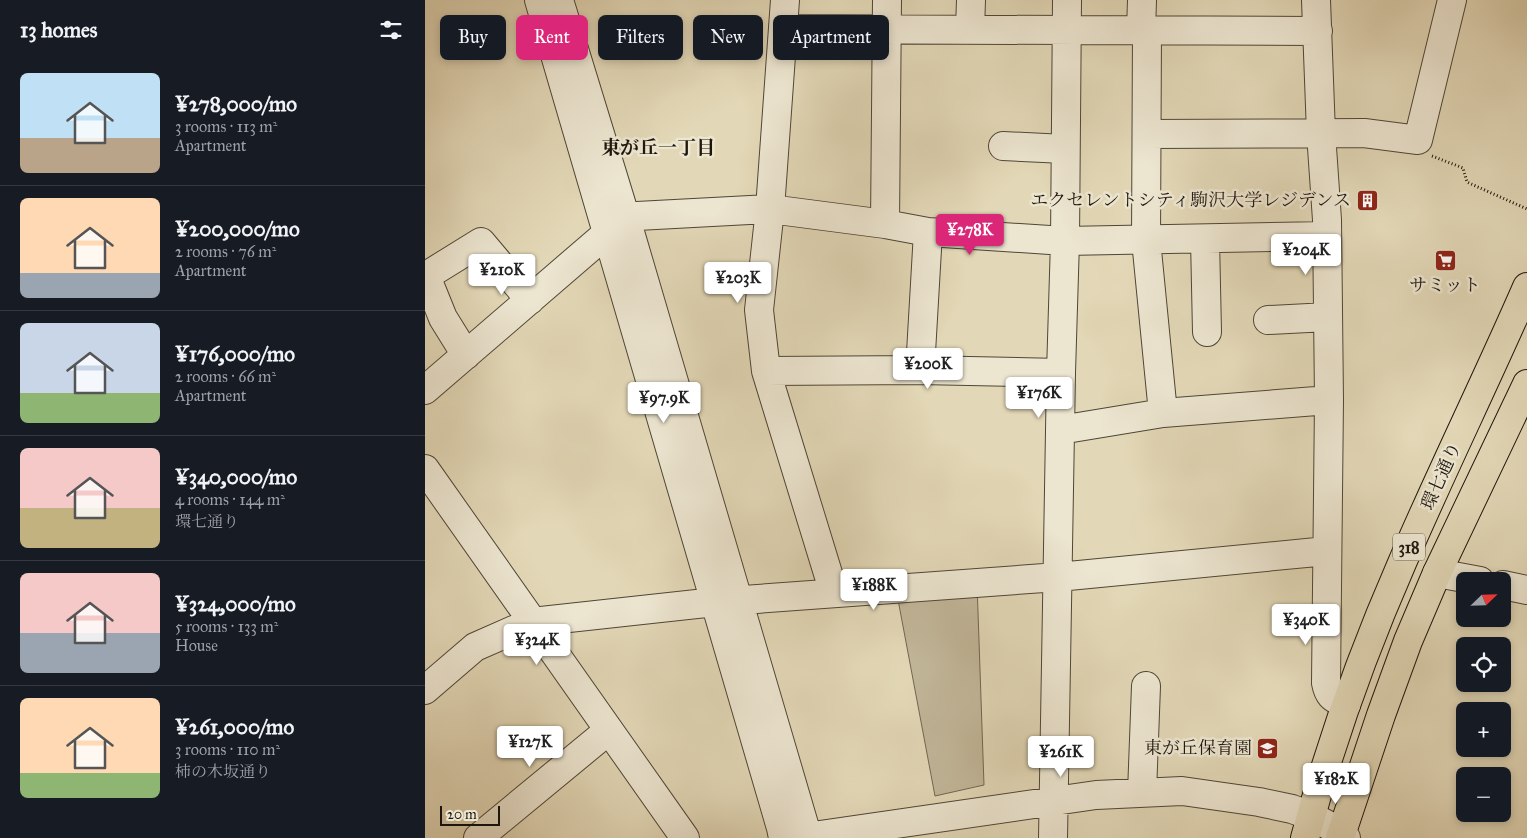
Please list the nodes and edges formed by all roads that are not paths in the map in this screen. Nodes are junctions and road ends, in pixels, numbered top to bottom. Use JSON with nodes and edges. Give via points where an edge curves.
{"nodes":[{"id":1,"x":539,"y":0,"type":"edge"},
{"id":2,"x":559,"y":0,"type":"edge"},
{"id":3,"x":785,"y":0,"type":"edge"},
{"id":4,"x":887,"y":0,"type":"edge"},
{"id":5,"x":971,"y":0,"type":"edge"},
{"id":6,"x":1067,"y":0,"type":"edge"},
{"id":7,"x":1142,"y":0,"type":"edge"},
{"id":8,"x":1316,"y":0,"type":"edge"},
{"id":9,"x":1452,"y":0,"type":"edge"},
{"id":10,"x":784,"y":15,"type":"edge"},
{"id":11,"x":887,"y":15,"type":"edge"},
{"id":12,"x":889,"y":29,"type":"edge"},
{"id":13,"x":970,"y":30,"type":"junction"},
{"id":14,"x":1066,"y":30,"type":"junction"},
{"id":15,"x":1144,"y":30,"type":"junction"},
{"id":16,"x":1318,"y":31,"type":"junction"},
{"id":17,"x":782,"y":60,"type":"edge"},
{"id":18,"x":887,"y":60,"type":"edge"},
{"id":19,"x":1321,"y":133,"type":"junction"},
{"id":20,"x":1147,"y":134,"type":"junction"},
{"id":21,"x":1003,"y":146,"type":"dead end"},
{"id":22,"x":1065,"y":149,"type":"junction"},
{"id":23,"x":770,"y":209,"type":"junction"},
{"id":24,"x":885,"y":224,"type":"junction"},
{"id":25,"x":617,"y":228,"type":"junction"},
{"id":26,"x":928,"y":232,"type":"junction"},
{"id":27,"x":1327,"y":236,"type":"junction"},
{"id":28,"x":1205,"y":239,"type":"junction"},
{"id":29,"x":1146,"y":240,"type":"junction"},
{"id":30,"x":1065,"y":241,"type":"junction"},
{"id":31,"x":1527,"y":287,"type":"edge"},
{"id":32,"x":530,"y":300,"type":"junction"},
{"id":33,"x":1328,"y":317,"type":"junction"},
{"id":34,"x":1268,"y":320,"type":"dead end"},
{"id":35,"x":1207,"y":332,"type":"dead end"},
{"id":36,"x":465,"y":355,"type":"junction"},
{"id":37,"x":920,"y":370,"type":"junction"},
{"id":38,"x":766,"y":371,"type":"junction"},
{"id":39,"x":1061,"y":373,"type":"junction"},
{"id":40,"x":1527,"y":384,"type":"edge"},
{"id":41,"x":425,"y":390,"type":"edge"},
{"id":42,"x":1329,"y":400,"type":"junction"},
{"id":43,"x":1163,"y":413,"type":"junction"},
{"id":44,"x":1060,"y":430,"type":"junction"},
{"id":45,"x":425,"y":469,"type":"edge"},
{"id":46,"x":1327,"y":551,"type":"junction"},
{"id":47,"x":1437,"y":573,"type":"junction"},
{"id":48,"x":1058,"y":577,"type":"junction"},
{"id":49,"x":1456,"y":577,"type":"edge"},
{"id":50,"x":1511,"y":587,"type":"edge"},
{"id":51,"x":1527,"y":590,"type":"edge"},
{"id":52,"x":833,"y":593,"type":"junction"},
{"id":53,"x":726,"y":601,"type":"junction"},
{"id":54,"x":532,"y":622,"type":"junction"},
{"id":55,"x":1146,"y":686,"type":"dead end"},
{"id":56,"x":425,"y":690,"type":"edge"},
{"id":57,"x":1347,"y":705,"type":"junction"},
{"id":58,"x":609,"y":730,"type":"junction"},
{"id":59,"x":1143,"y":793,"type":"junction"},
{"id":60,"x":1054,"y":801,"type":"junction"},
{"id":61,"x":1308,"y":827,"type":"edge"},
{"id":62,"x":1342,"y":836,"type":"edge"},
{"id":63,"x":478,"y":838,"type":"edge"},
{"id":64,"x":685,"y":838,"type":"edge"},
{"id":65,"x":799,"y":838,"type":"edge"},
{"id":66,"x":1053,"y":838,"type":"edge"}],
"edges":[{"from":1,"to":25,"type":"street"},
{"from":2,"to":25,"type":"street"},
{"from":3,"to":10,"type":"street"},
{"from":4,"to":11,"type":"street"},
{"from":5,"to":13,"type":"street"},
{"from":6,"to":14,"type":"street"},
{"from":7,"to":15,"type":"street"},
{"from":8,"to":16,"type":"street"},
{"from":9,"to":19,"type":"street","via":[[1418,140],[1364,133]]},
{"from":12,"to":13,"type":"street"},
{"from":13,"to":14,"type":"street"},
{"from":14,"to":15,"type":"street"},
{"from":14,"to":22,"type":"street"},
{"from":15,"to":16,"type":"street"},
{"from":15,"to":20,"type":"street"},
{"from":16,"to":19,"type":"street"},
{"from":17,"to":23,"type":"street"},
{"from":18,"to":24,"type":"street"},
{"from":19,"to":20,"type":"street"},
{"from":19,"to":27,"type":"street"},
{"from":20,"to":29,"type":"street"},
{"from":21,"to":22,"type":"street"},
{"from":22,"to":30,"type":"street"},
{"from":23,"to":24,"type":"street"},
{"from":23,"to":25,"type":"street","via":[[637,216]]},
{"from":23,"to":38,"type":"street","via":[[759,310]]},
{"from":24,"to":26,"type":"street"},
{"from":25,"to":32,"type":"street"},
{"from":25,"to":53,"type":"street"},
{"from":26,"to":30,"type":"street"},
{"from":26,"to":37,"type":"street"},
{"from":27,"to":28,"type":"street"},
{"from":27,"to":33,"type":"street"},
{"from":28,"to":29,"type":"street"},
{"from":28,"to":35,"type":"street"},
{"from":29,"to":30,"type":"street"},
{"from":29,"to":43,"type":"street"},
{"from":30,"to":39,"type":"street"},
{"from":31,"to":57,"type":"main road","name":"環七通り","number":"318","via":[[1401,564]]},
{"from":32,"to":36,"type":"street"},
{"from":32,"to":36,"type":"street","via":[[481,242],[426,276],[443,318]]},
{"from":33,"to":34,"type":"street"},
{"from":33,"to":42,"type":"street"},
{"from":36,"to":41,"type":"street"},
{"from":37,"to":38,"type":"street"},
{"from":37,"to":39,"type":"street"},
{"from":38,"to":52,"type":"street"},
{"from":39,"to":44,"type":"street"},
{"from":40,"to":47,"type":"main road","number":"318"},
{"from":42,"to":43,"type":"street"},
{"from":42,"to":46,"type":"street"},
{"from":43,"to":44,"type":"street"},
{"from":44,"to":48,"type":"street"},
{"from":45,"to":54,"type":"street"},
{"from":46,"to":48,"type":"street"},
{"from":46,"to":57,"type":"street","via":[[1326,684],[1328,694]]},
{"from":47,"to":49,"type":"street"},
{"from":47,"to":62,"type":"main road","number":"318","via":[[1408,641]]},
{"from":48,"to":52,"type":"street"},
{"from":48,"to":60,"type":"street"},
{"from":50,"to":51,"type":"street"},
{"from":52,"to":53,"type":"street"},
{"from":53,"to":54,"type":"street"},
{"from":53,"to":65,"type":"street"},
{"from":54,"to":56,"type":"street","via":[[475,647]]},
{"from":54,"to":58,"type":"street"},
{"from":55,"to":59,"type":"street"},
{"from":57,"to":61,"type":"main road","name":"環七通り","number":"318"},
{"from":58,"to":63,"type":"street"},
{"from":58,"to":64,"type":"street"},
{"from":59,"to":60,"type":"street"},
{"from":59,"to":61,"type":"street","via":[[1182,791],[1259,802],[1292,809]]},
{"from":60,"to":65,"type":"street"},
{"from":60,"to":66,"type":"street"},
{"from":61,"to":62,"type":"street"}]}
